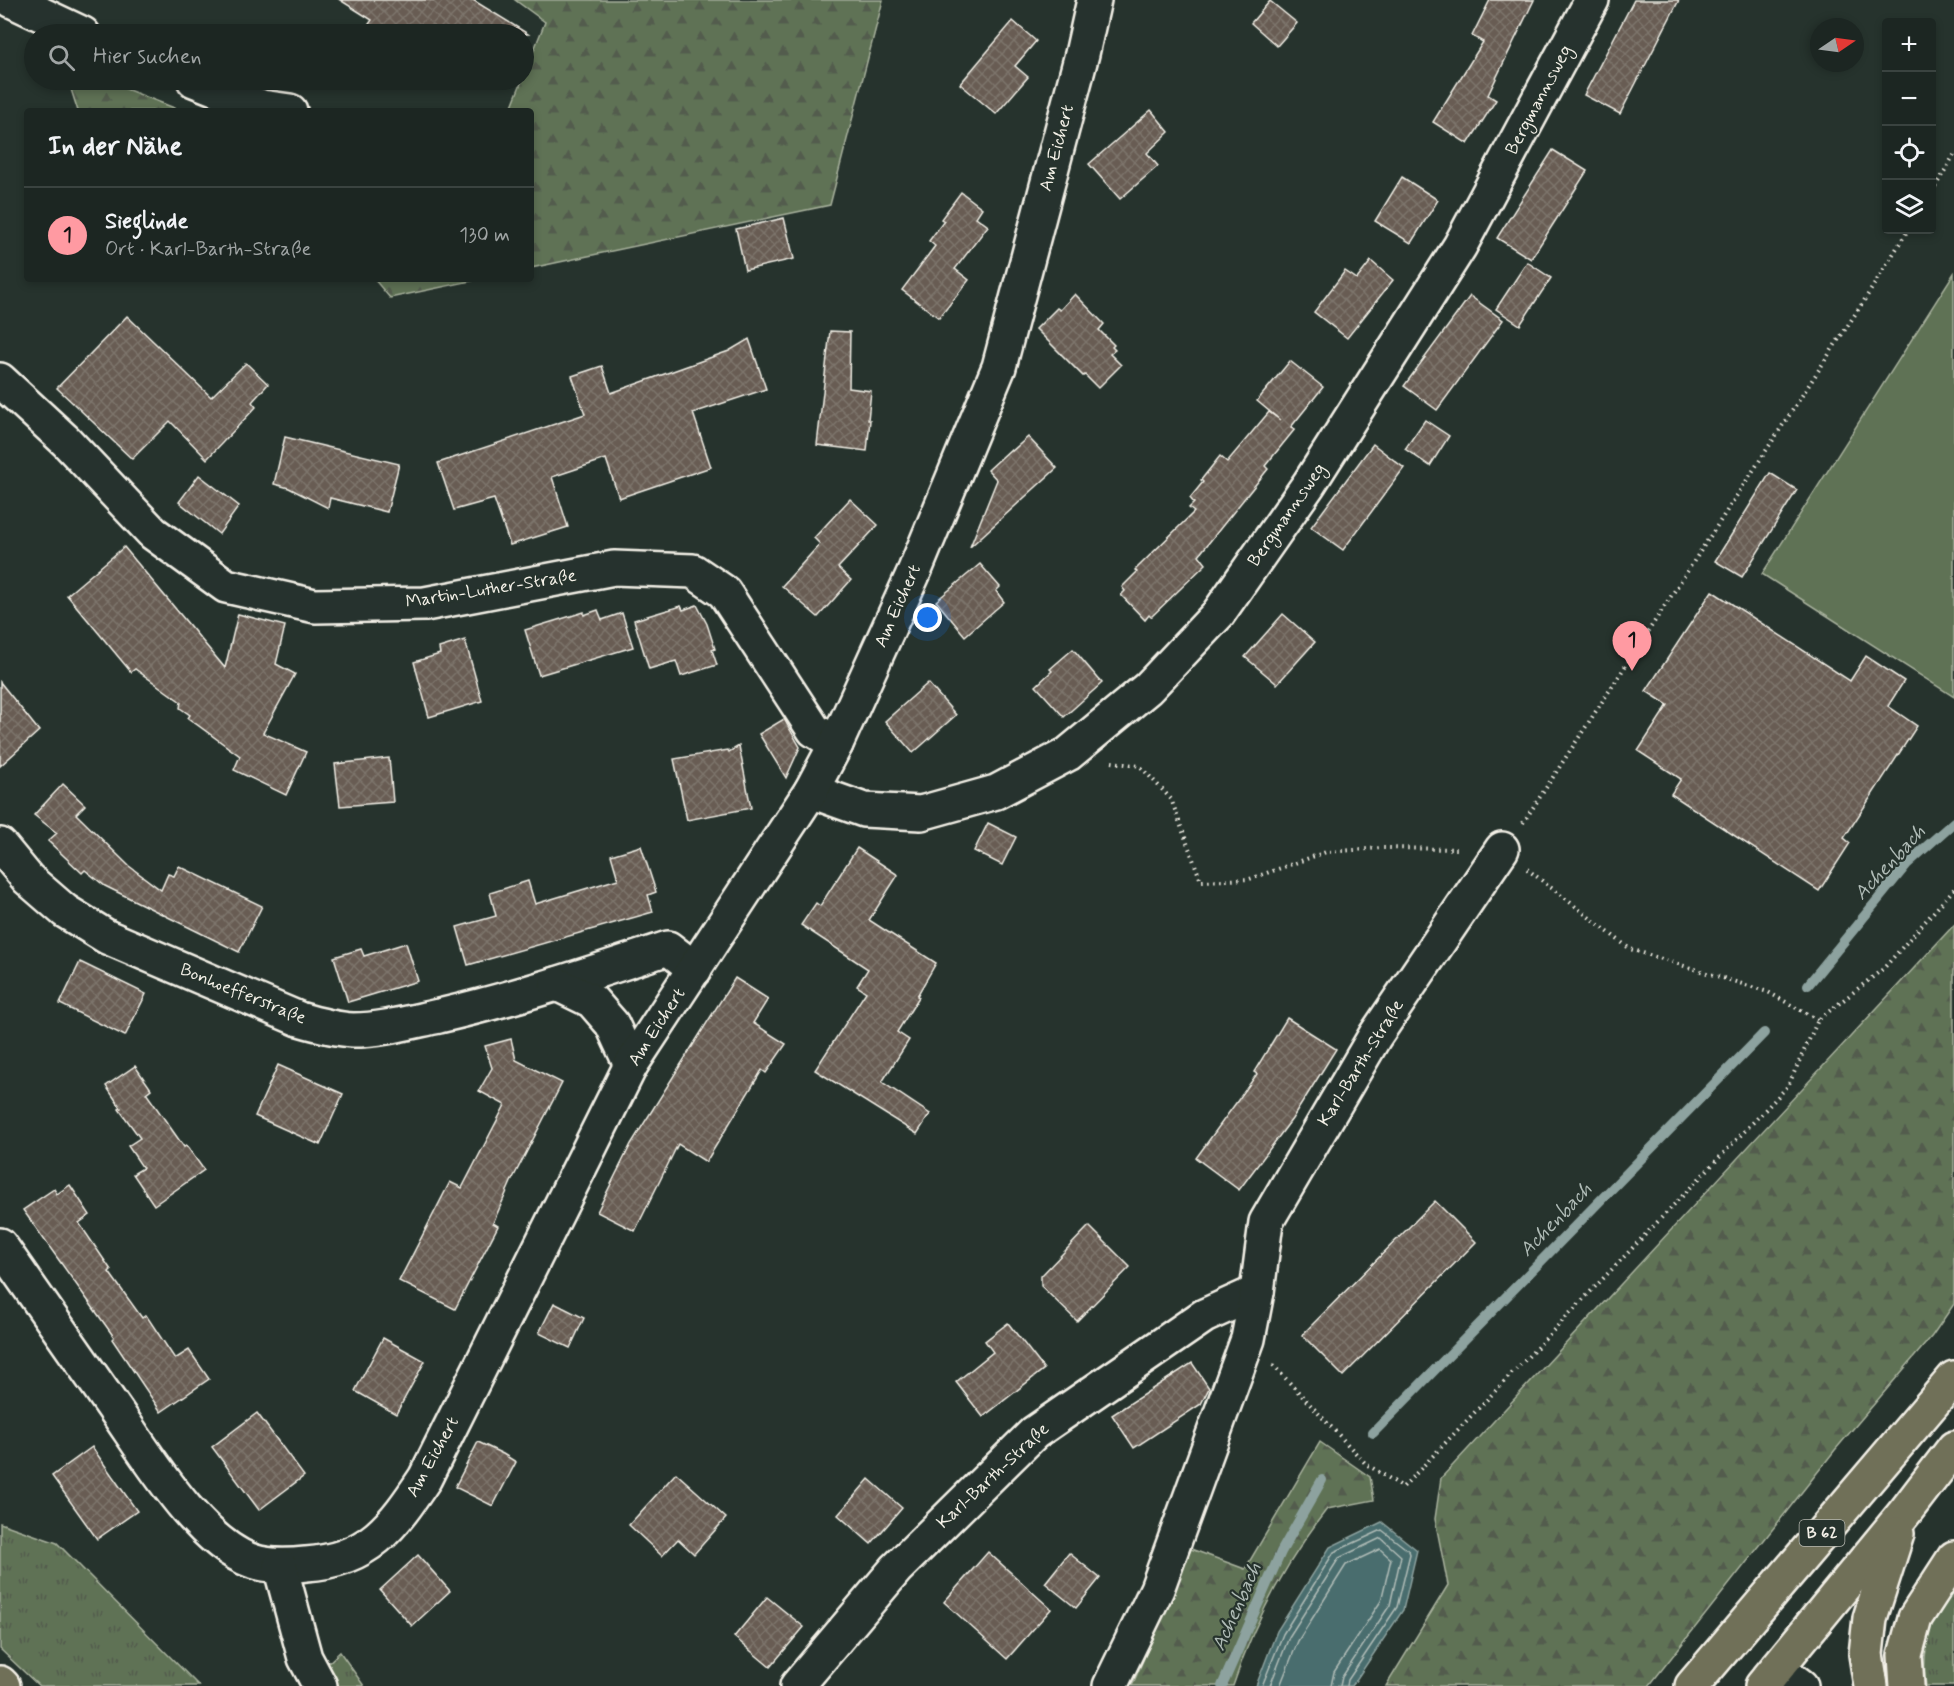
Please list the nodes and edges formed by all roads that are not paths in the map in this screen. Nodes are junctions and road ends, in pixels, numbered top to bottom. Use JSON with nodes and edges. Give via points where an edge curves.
{"nodes":[{"id":1,"x":11,"y":0,"type":"edge"},
{"id":2,"x":1094,"y":0,"type":"edge"},
{"id":3,"x":1592,"y":0,"type":"edge"},
{"id":4,"x":62,"y":24,"type":"edge"},
{"id":5,"x":219,"y":90,"type":"edge"},
{"id":6,"x":269,"y":108,"type":"edge"},
{"id":7,"x":0,"y":380,"type":"edge"},
{"id":8,"x":836,"y":744,"type":"junction"},
{"id":9,"x":811,"y":791,"type":"junction"},
{"id":10,"x":0,"y":844,"type":"edge"},
{"id":11,"x":1502,"y":849,"type":"road end"},
{"id":12,"x":695,"y":969,"type":"junction"},
{"id":13,"x":557,"y":984,"type":"junction"},
{"id":14,"x":631,"y":1065,"type":"junction"},
{"id":15,"x":0,"y":1245,"type":"edge"},
{"id":16,"x":1257,"y":1292,"type":"junction"},
{"id":17,"x":1954,"y":1378,"type":"edge"},
{"id":18,"x":1954,"y":1448,"type":"edge"},
{"id":19,"x":1905,"y":1512,"type":"junction"},
{"id":20,"x":1954,"y":1558,"type":"edge"},
{"id":21,"x":280,"y":1566,"type":"junction"},
{"id":22,"x":1736,"y":1635,"type":"junction"},
{"id":23,"x":1780,"y":1680,"type":"edge"},
{"id":24,"x":320,"y":1686,"type":"edge"},
{"id":25,"x":797,"y":1686,"type":"edge"},
{"id":26,"x":1110,"y":1686,"type":"edge"},
{"id":27,"x":1692,"y":1686,"type":"edge"},
{"id":28,"x":1871,"y":1686,"type":"edge"},
{"id":29,"x":1906,"y":1686,"type":"edge"}],
"edges":[{"from":1,"to":4,"type":"street"},
{"from":2,"to":8,"type":"street","name":"Am Eichert","via":[[999,367],[915,570]]},
{"from":3,"to":9,"type":"street","name":"Bergmannsweg","via":[[1460,246],[1309,484],[1218,614],[1148,688],[1068,754],[996,792],[921,813],[864,810]]},
{"from":5,"to":6,"type":"street"},
{"from":7,"to":8,"type":"street","name":"Martin-Luther-Straße","via":[[66,441],[153,533],[225,586],[315,606],[425,604],[614,568],[693,571],[724,592],[814,730]]},
{"from":8,"to":9,"type":"street","name":"Am Eichert"},
{"from":9,"to":12,"type":"street","name":"Am Eichert"},
{"from":10,"to":13,"type":"street","name":"Bonhoefferstraße","via":[[28,879],[65,911],[106,937],[299,1019],[327,1027],[380,1029]]},
{"from":11,"to":16,"type":"street","name":"Karl-Barth-Straße","via":[[1375,1036],[1266,1222]]},
{"from":12,"to":13,"type":"street","name":"Bonhoefferstraße","via":[[668,948]]},
{"from":12,"to":14,"type":"street","name":"Am Eichert"},
{"from":13,"to":14,"type":"street","via":[[592,1001],[612,1024]]},
{"from":14,"to":21,"type":"street","name":"Am Eichert","via":[[425,1478],[401,1514],[379,1538],[350,1555]]},
{"from":15,"to":21,"type":"street","name":"Am Eichert","via":[[165,1482],[200,1524],[227,1548],[252,1561]]},
{"from":16,"to":25,"type":"street","name":"Karl-Barth-Straße","via":[[1204,1316],[1034,1433],[896,1569]]},
{"from":16,"to":26,"type":"street","name":"Karl-Barth-Straße","via":[[1248,1339],[1157,1589]]},
{"from":17,"to":22,"type":"main road","number":"B 62"},
{"from":18,"to":19,"type":"main road","number":"B 62"},
{"from":19,"to":23,"type":"main road","number":"B 62"},
{"from":19,"to":28,"type":"main road","via":[[1869,1618],[1866,1654]]},
{"from":20,"to":29,"type":"main road","via":[[1915,1618],[1905,1655]]},
{"from":21,"to":24,"type":"street","via":[[305,1658]]},
{"from":22,"to":23,"type":"main road"},
{"from":22,"to":27,"type":"main road","number":"B 62"}]}
